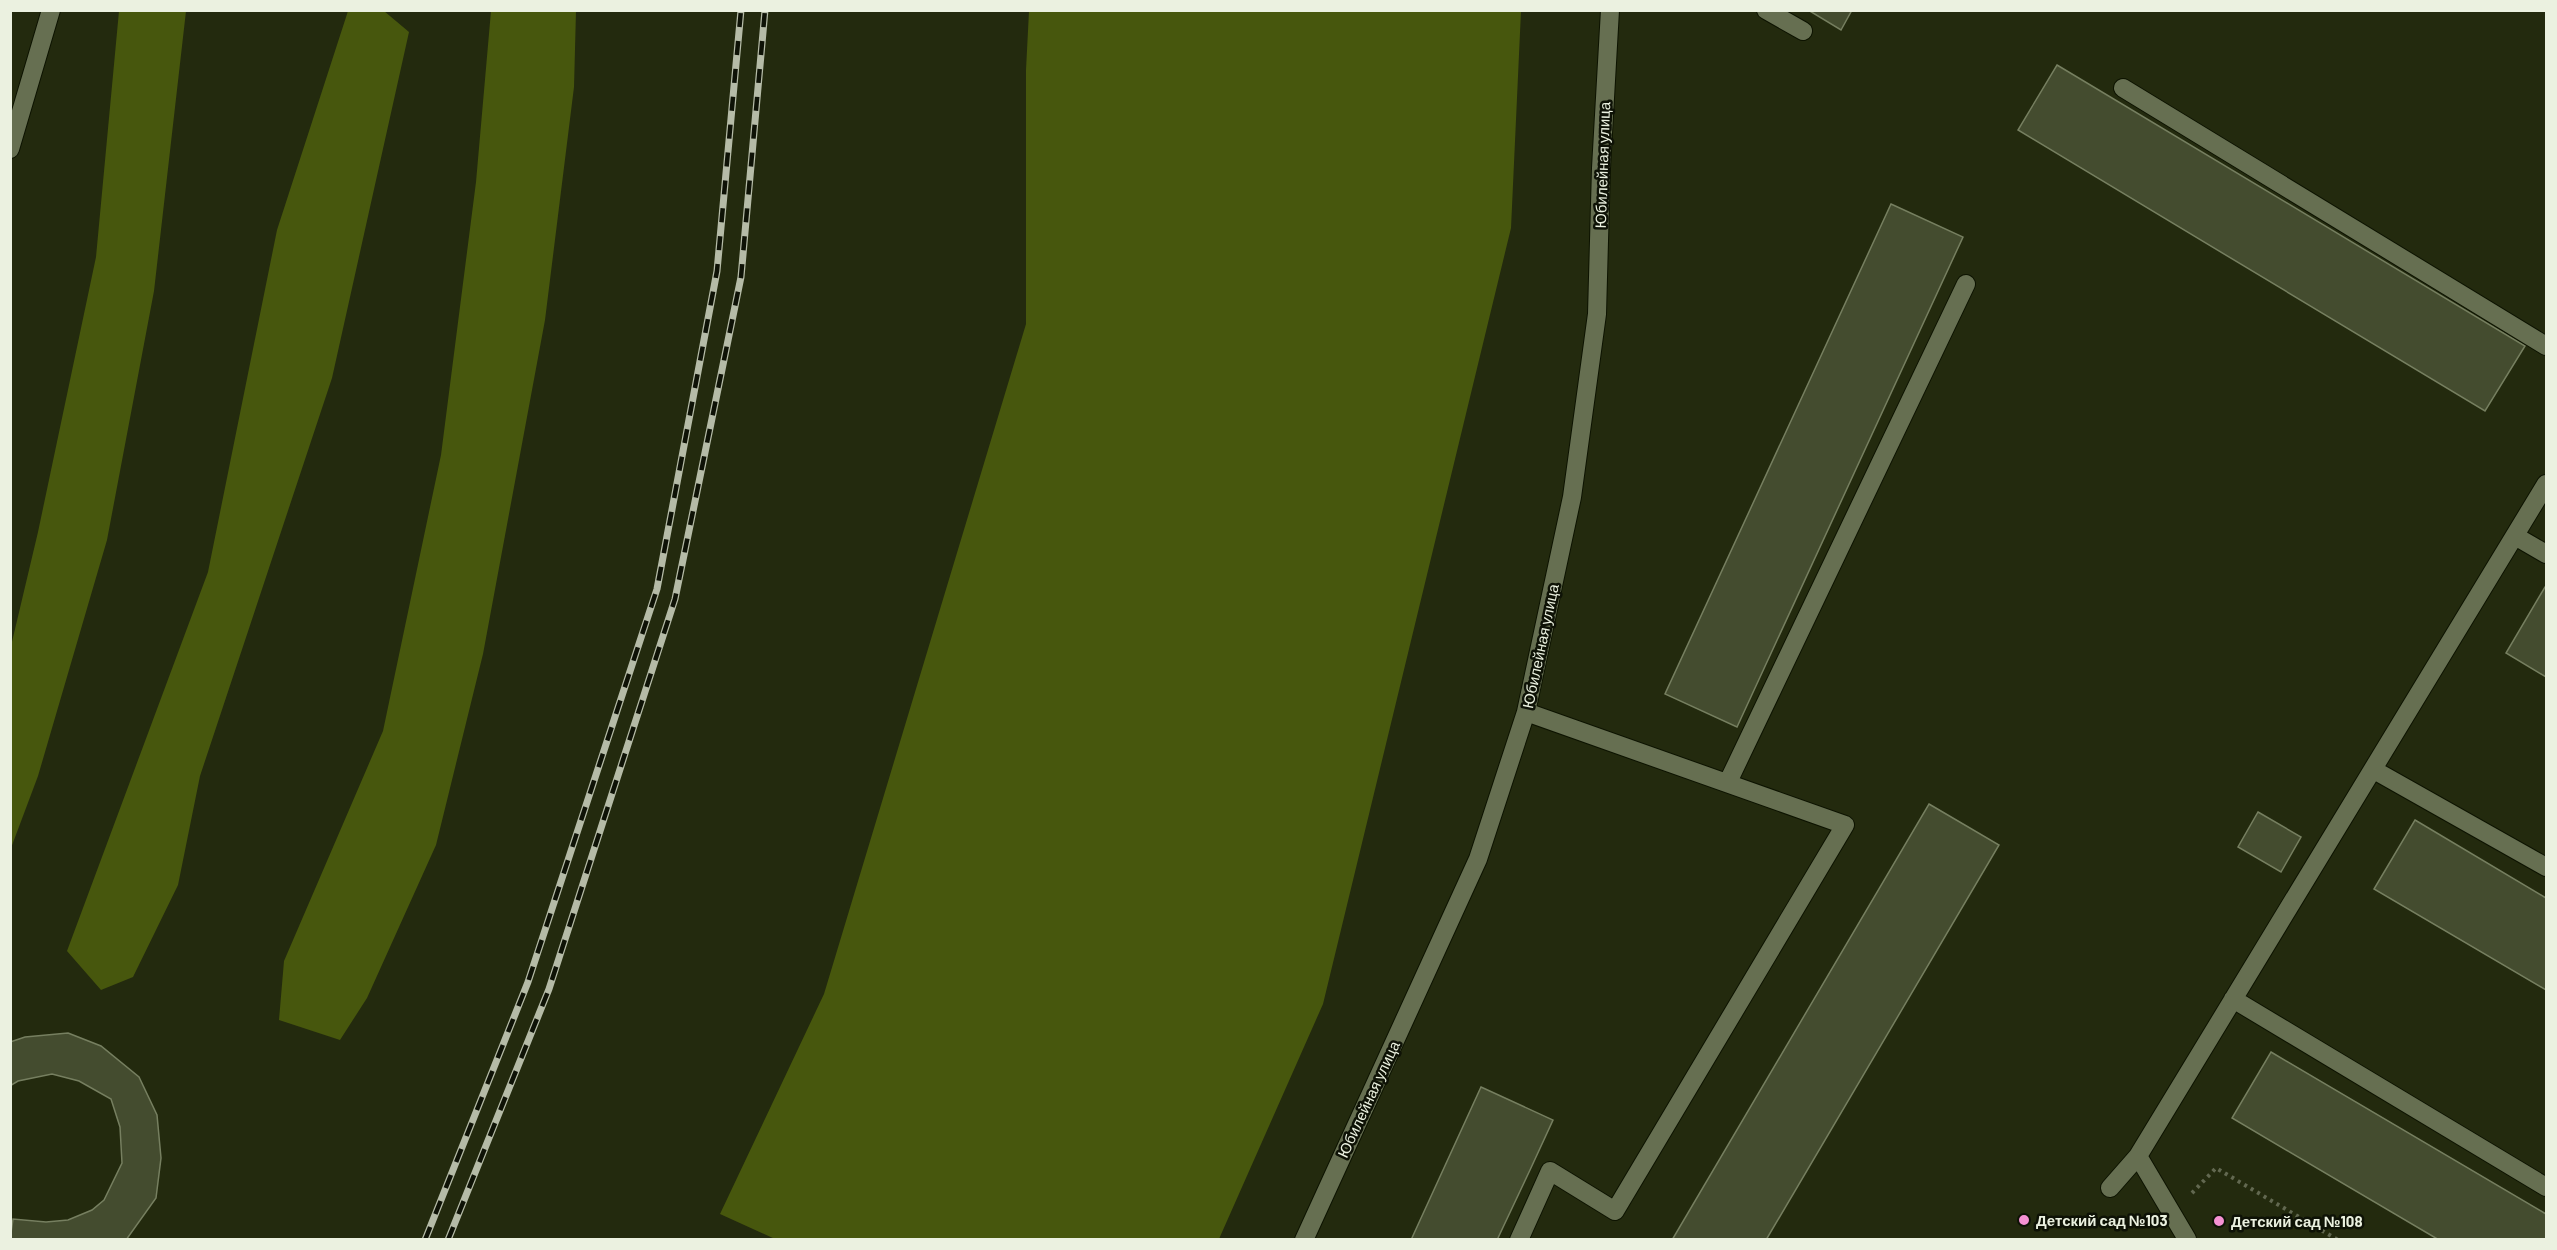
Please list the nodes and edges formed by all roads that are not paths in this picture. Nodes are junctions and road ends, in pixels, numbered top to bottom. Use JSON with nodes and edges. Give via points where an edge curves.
{"nodes":[{"id":1,"x":51,"y":10,"type":"edge"},
{"id":2,"x":1610,"y":10,"type":"edge"},
{"id":3,"x":1766,"y":10,"type":"edge"},
{"id":4,"x":1803,"y":31,"type":"dead end"},
{"id":5,"x":2122,"y":88,"type":"dead end"},
{"id":6,"x":10,"y":149,"type":"edge"},
{"id":7,"x":1966,"y":284,"type":"dead end"},
{"id":8,"x":2547,"y":346,"type":"edge"},
{"id":9,"x":2547,"y":484,"type":"edge"},
{"id":10,"x":2515,"y":536,"type":"junction"},
{"id":11,"x":2547,"y":554,"type":"edge"},
{"id":12,"x":1526,"y":712,"type":"junction"},
{"id":13,"x":2374,"y":770,"type":"junction"},
{"id":14,"x":1728,"y":783,"type":"junction"},
{"id":15,"x":2547,"y":867,"type":"edge"},
{"id":16,"x":2233,"y":999,"type":"junction"},
{"id":17,"x":2138,"y":1156,"type":"junction"},
{"id":18,"x":2547,"y":1187,"type":"edge"},
{"id":19,"x":2110,"y":1188,"type":"dead end"},
{"id":20,"x":1304,"y":1239,"type":"edge"},
{"id":21,"x":1519,"y":1239,"type":"edge"},
{"id":22,"x":2187,"y":1239,"type":"edge"}],
"edges":[{"from":1,"to":6,"type":"street"},
{"from":2,"to":12,"type":"street","name":"Юбилейная улица","via":[[1597,314],[1572,497]]},
{"from":3,"to":4,"type":"street"},
{"from":5,"to":8,"type":"street"},
{"from":7,"to":14,"type":"street"},
{"from":9,"to":10,"type":"street"},
{"from":10,"to":11,"type":"street"},
{"from":10,"to":13,"type":"street"},
{"from":12,"to":14,"type":"street"},
{"from":12,"to":20,"type":"street","name":"Юбилейная улица","via":[[1478,859]]},
{"from":13,"to":15,"type":"street"},
{"from":13,"to":16,"type":"street"},
{"from":14,"to":21,"type":"street","via":[[1845,825],[1615,1211],[1550,1171]]},
{"from":16,"to":17,"type":"street"},
{"from":16,"to":18,"type":"street"},
{"from":17,"to":19,"type":"street"},
{"from":17,"to":22,"type":"street"}]}
